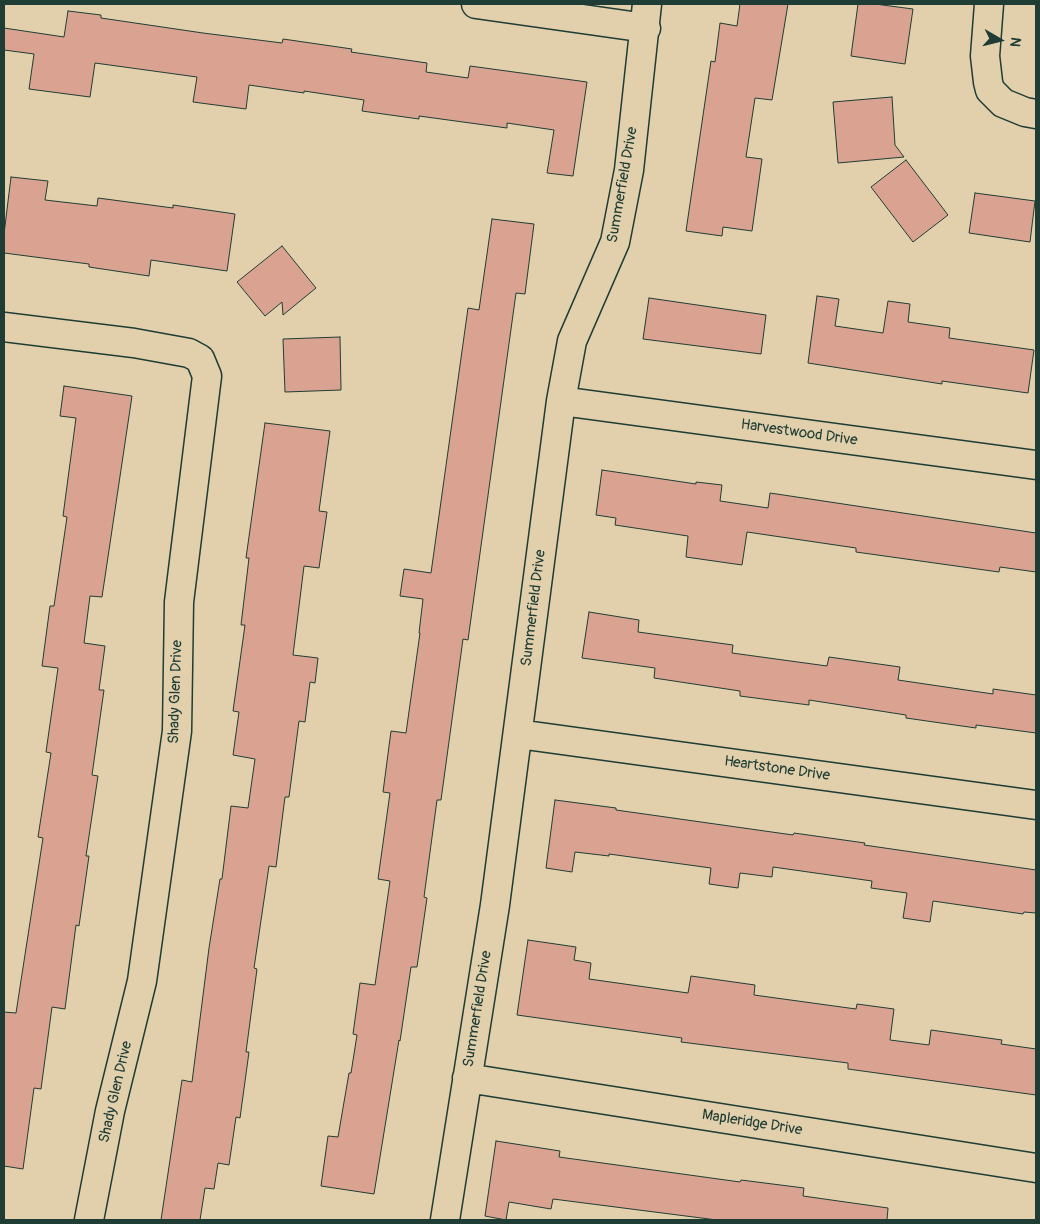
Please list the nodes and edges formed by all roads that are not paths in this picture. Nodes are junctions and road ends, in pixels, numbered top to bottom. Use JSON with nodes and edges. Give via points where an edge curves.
{"nodes":[{"id":1,"x":476,"y":4,"type":"edge"},
{"id":2,"x":989,"y":4,"type":"edge"},
{"id":3,"x":646,"y":16,"type":"edge"},
{"id":4,"x":1036,"y":114,"type":"edge"},
{"id":5,"x":4,"y":327,"type":"edge"},
{"id":6,"x":561,"y":401,"type":"junction"},
{"id":7,"x":1036,"y":464,"type":"edge"},
{"id":8,"x":518,"y":734,"type":"junction"},
{"id":9,"x":1036,"y":805,"type":"edge"},
{"id":10,"x":467,"y":1078,"type":"junction"},
{"id":11,"x":1036,"y":1168,"type":"edge"},
{"id":12,"x":89,"y":1220,"type":"edge"},
{"id":13,"x":445,"y":1220,"type":"edge"}],
"edges":[{"from":1,"to":3,"type":"street"},
{"from":2,"to":4,"type":"street","via":[[985,56],[990,90],[1003,103]]},
{"from":3,"to":6,"type":"street","name":"Summerfield Drive","via":[[629,170],[615,242],[572,341]]},
{"from":5,"to":12,"type":"street","name":"Shady Glen Drive","via":[[189,353],[200,359],[207,376],[179,602],[177,731],[142,981],[110,1111]]},
{"from":6,"to":7,"type":"street","name":"Harvestwood Drive"},
{"from":6,"to":8,"type":"street","name":"Summerfield Drive"},
{"from":8,"to":9,"type":"street","name":"Heartstone Drive"},
{"from":8,"to":10,"type":"street","name":"Summerfield Drive"},
{"from":10,"to":11,"type":"street","name":"Mapleridge Drive"},
{"from":10,"to":13,"type":"street","name":"Summerfield Drive"}]}
